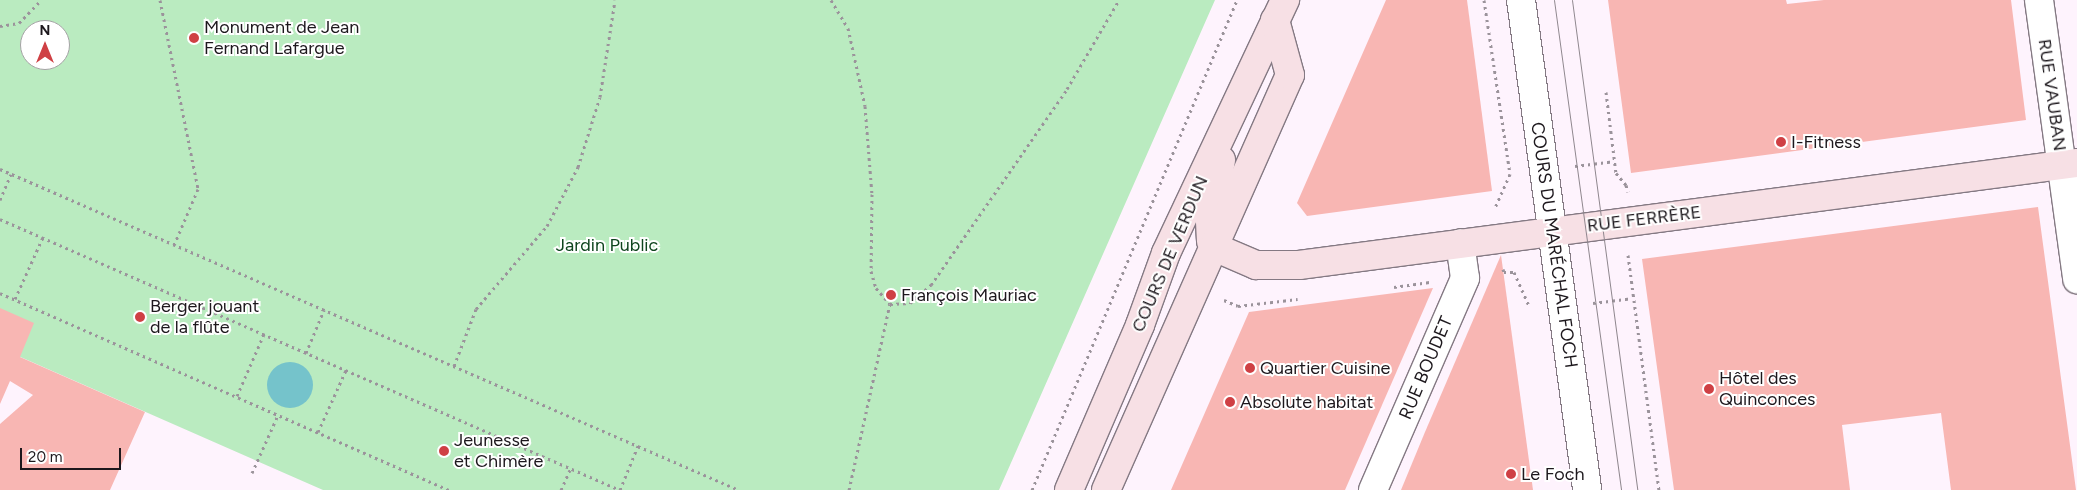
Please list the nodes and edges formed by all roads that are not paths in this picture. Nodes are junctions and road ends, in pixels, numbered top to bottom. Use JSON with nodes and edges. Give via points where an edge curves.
{"nodes":[{"id":1,"x":1521,"y":0,"type":"edge"},
{"id":2,"x":2039,"y":0,"type":"edge"},
{"id":3,"x":1280,"y":10,"type":"edge"},
{"id":4,"x":1228,"y":122,"type":"junction"},
{"id":5,"x":2069,"y":164,"type":"edge"},
{"id":6,"x":1552,"y":231,"type":"junction"},
{"id":7,"x":1460,"y":243,"type":"junction"},
{"id":8,"x":1214,"y":247,"type":"junction"},
{"id":9,"x":2077,"y":280,"type":"edge"},
{"id":10,"x":1070,"y":490,"type":"edge"},
{"id":11,"x":1106,"y":490,"type":"edge"},
{"id":12,"x":1373,"y":490,"type":"edge"},
{"id":13,"x":1587,"y":490,"type":"edge"}],
"edges":[{"from":1,"to":6,"type":"street","name":"COURS DU MARÉCHAL FOCH"},
{"from":2,"to":5,"type":"street","name":"RUE VAUBAN"},
{"from":3,"to":4,"type":"main road","name":"COURS DE VERDUN"},
{"from":3,"to":8,"type":"main road","name":"COURS DE VERDUN","via":[[1290,75]]},
{"from":4,"to":8,"type":"main road","via":[[1210,219],[1210,239]]},
{"from":4,"to":10,"type":"main road","name":"COURS DE VERDUN","via":[[1166,253],[1140,325]]},
{"from":5,"to":6,"type":"main road","name":"RUE FERRÈRE"},
{"from":5,"to":9,"type":"street","name":"RUE VAUBAN"},
{"from":6,"to":7,"type":"main road","name":"RUE FERRÈRE"},
{"from":6,"to":13,"type":"street","name":"COURS DU MARÉCHAL FOCH"},
{"from":7,"to":8,"type":"main road","name":"RUE FERRÈRE","via":[[1300,264],[1256,265]]},
{"from":7,"to":12,"type":"street","name":"RUE BOUDET","via":[[1465,278]]},
{"from":8,"to":11,"type":"main road","name":"COURS DE VERDUN"}]}
